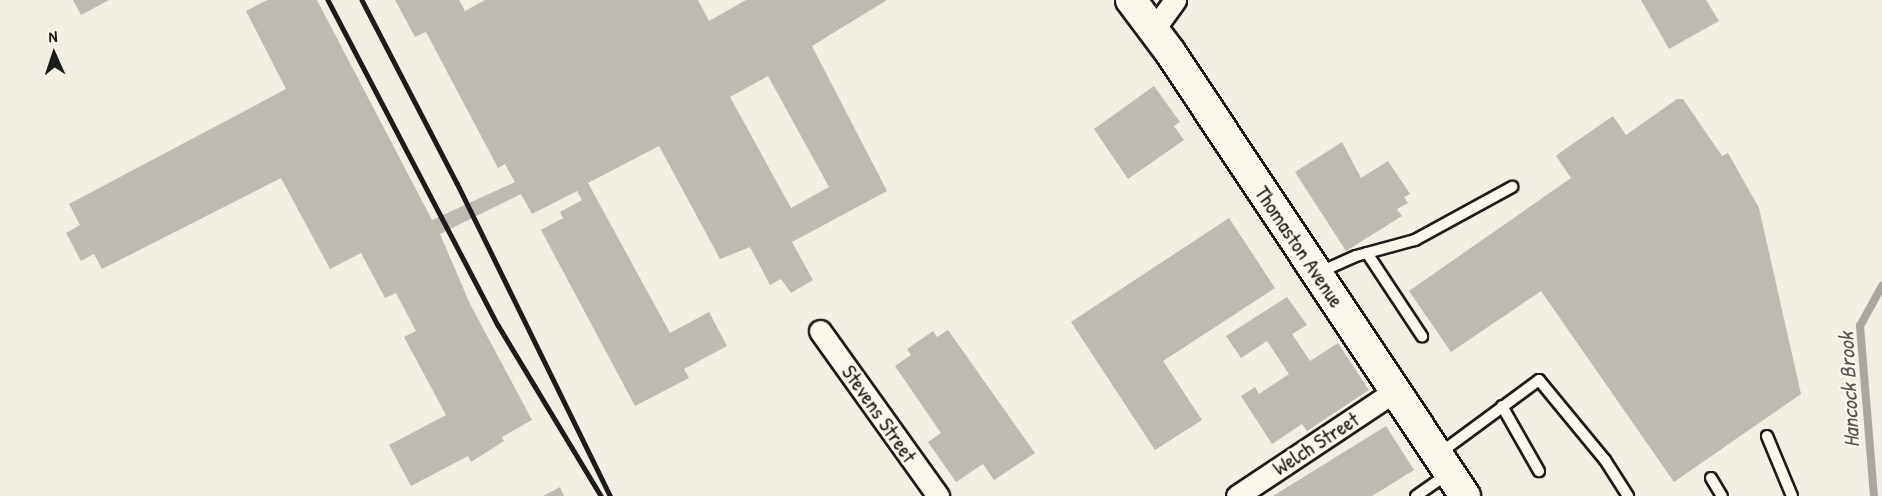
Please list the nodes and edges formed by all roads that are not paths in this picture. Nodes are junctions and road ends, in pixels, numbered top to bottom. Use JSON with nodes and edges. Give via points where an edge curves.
{"nodes":[{"id":1,"x":1131,"y":0,"type":"edge"},
{"id":2,"x":1176,"y":0,"type":"edge"},
{"id":3,"x":1154,"y":29,"type":"junction"},
{"id":4,"x":1512,"y":187,"type":"dead end"},
{"id":5,"x":1366,"y":253,"type":"junction"},
{"id":6,"x":1317,"y":273,"type":"junction"},
{"id":7,"x":820,"y":331,"type":"dead end"},
{"id":8,"x":1422,"y":336,"type":"dead end"},
{"id":9,"x":1395,"y":392,"type":"junction"},
{"id":10,"x":1502,"y":406,"type":"junction"},
{"id":11,"x":1767,"y":436,"type":"dead end"},
{"id":12,"x":1539,"y":471,"type":"dead end"},
{"id":13,"x":1450,"y":475,"type":"edge"},
{"id":14,"x":1711,"y":478,"type":"dead end"},
{"id":15,"x":938,"y":496,"type":"edge"},
{"id":16,"x":1237,"y":496,"type":"edge"},
{"id":17,"x":1416,"y":496,"type":"edge"},
{"id":18,"x":1628,"y":496,"type":"edge"},
{"id":19,"x":1722,"y":496,"type":"edge"},
{"id":20,"x":1792,"y":496,"type":"edge"}],
"edges":[{"from":1,"to":3,"type":"main road","name":"Thomaston Avenue"},
{"from":2,"to":3,"type":"street"},
{"from":3,"to":6,"type":"main road","name":"Thomaston Avenue"},
{"from":4,"to":5,"type":"lane","via":[[1415,240]]},
{"from":5,"to":6,"type":"lane"},
{"from":5,"to":8,"type":"lane"},
{"from":6,"to":9,"type":"main road","name":"Thomaston Avenue"},
{"from":7,"to":15,"type":"street","name":"Stevens Street"},
{"from":9,"to":13,"type":"main road","name":"Thomaston Avenue"},
{"from":9,"to":16,"type":"street","name":"Welch Street"},
{"from":10,"to":12,"type":"lane"},
{"from":10,"to":13,"type":"lane"},
{"from":10,"to":18,"type":"lane","via":[[1539,380],[1605,459]]},
{"from":11,"to":20,"type":"lane"},
{"from":13,"to":17,"type":"lane"},
{"from":14,"to":19,"type":"lane"}]}
